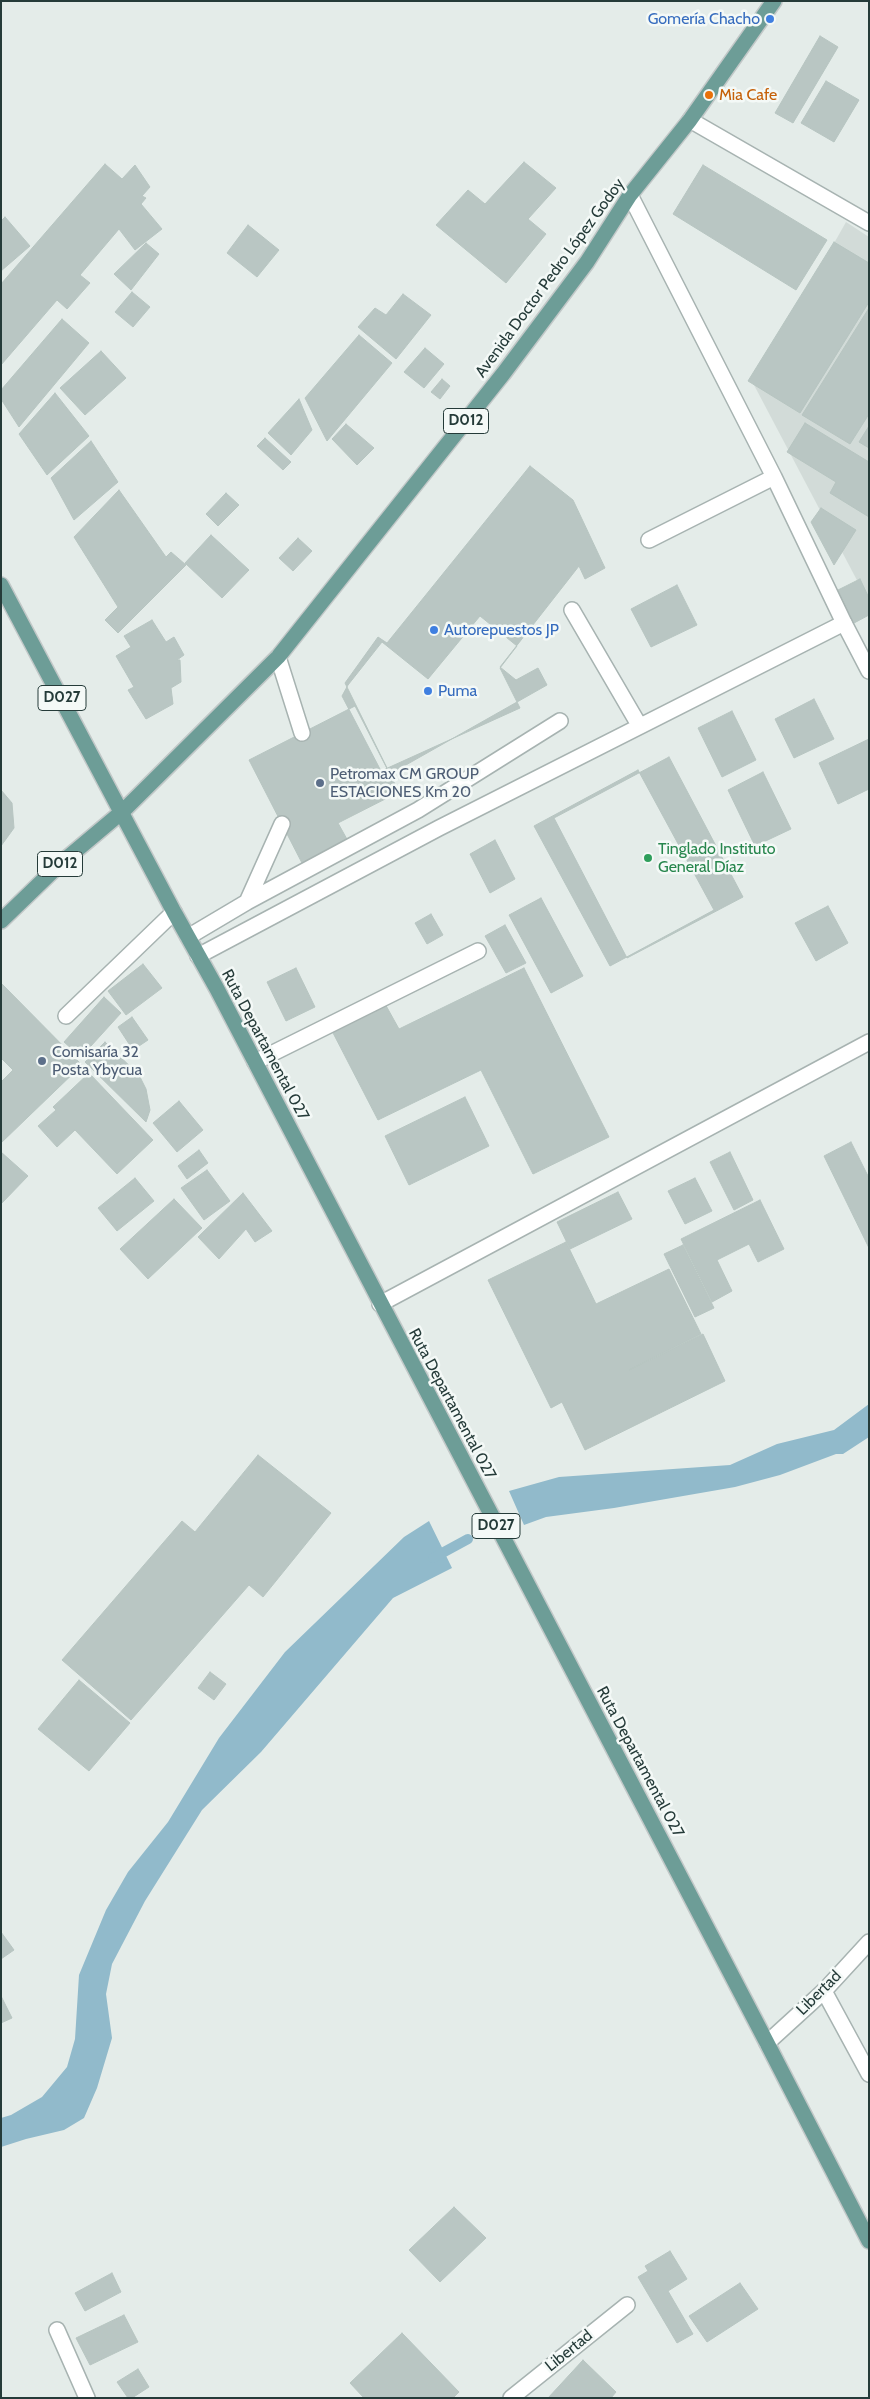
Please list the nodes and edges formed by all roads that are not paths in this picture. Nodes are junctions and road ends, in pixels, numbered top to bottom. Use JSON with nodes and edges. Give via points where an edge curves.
{"nodes":[{"id":1,"x":774,"y":1,"type":"edge"},
{"id":2,"x":690,"y":120,"type":"junction"},
{"id":3,"x":630,"y":195,"type":"junction"},
{"id":4,"x":869,"y":223,"type":"edge"},
{"id":5,"x":774,"y":477,"type":"junction"},
{"id":6,"x":649,"y":540,"type":"dead end"},
{"id":7,"x":1,"y":585,"type":"edge"},
{"id":8,"x":572,"y":610,"type":"dead end"},
{"id":9,"x":844,"y":623,"type":"junction"},
{"id":10,"x":278,"y":657,"type":"junction"},
{"id":11,"x":869,"y":671,"type":"edge"},
{"id":12,"x":560,"y":721,"type":"dead end"},
{"id":13,"x":639,"y":725,"type":"junction"},
{"id":14,"x":302,"y":733,"type":"dead end"},
{"id":15,"x":122,"y":811,"type":"junction"},
{"id":16,"x":282,"y":824,"type":"dead end"},
{"id":17,"x":248,"y":902,"type":"junction"},
{"id":18,"x":174,"y":912,"type":"junction"},
{"id":19,"x":1,"y":921,"type":"edge"},
{"id":20,"x":188,"y":937,"type":"junction"},
{"id":21,"x":478,"y":951,"type":"dead end"},
{"id":22,"x":198,"y":956,"type":"junction"},
{"id":23,"x":66,"y":1016,"type":"dead end"},
{"id":24,"x":869,"y":1042,"type":"edge"},
{"id":25,"x":255,"y":1062,"type":"junction"},
{"id":26,"x":380,"y":1304,"type":"junction"},
{"id":27,"x":869,"y":1942,"type":"edge"},
{"id":28,"x":824,"y":1991,"type":"junction"},
{"id":29,"x":768,"y":2043,"type":"junction"},
{"id":30,"x":869,"y":2074,"type":"edge"},
{"id":31,"x":869,"y":2241,"type":"edge"},
{"id":32,"x":627,"y":2305,"type":"dead end"},
{"id":33,"x":57,"y":2330,"type":"dead end"},
{"id":34,"x":87,"y":2398,"type":"edge"},
{"id":35,"x":511,"y":2398,"type":"edge"}],
"edges":[{"from":1,"to":2,"type":"main road","name":"Avenida Doctor Pedro López Godoy","number":"D012"},
{"from":2,"to":3,"type":"main road","name":"Avenida Doctor Pedro López Godoy","number":"D012"},
{"from":2,"to":4,"type":"street"},
{"from":3,"to":5,"type":"street"},
{"from":3,"to":10,"type":"main road","name":"Avenida Doctor Pedro López Godoy","number":"D012","via":[[586,262],[503,374]]},
{"from":5,"to":6,"type":"street"},
{"from":5,"to":9,"type":"street"},
{"from":7,"to":15,"type":"main road","name":"Ruta Departamental 027","number":"D027"},
{"from":8,"to":13,"type":"street"},
{"from":9,"to":11,"type":"street"},
{"from":9,"to":13,"type":"street"},
{"from":10,"to":14,"type":"street"},
{"from":10,"to":15,"type":"main road","name":"Avenida Doctor Pedro López Godoy","number":"D012"},
{"from":12,"to":17,"type":"street","via":[[418,810]]},
{"from":13,"to":22,"type":"street"},
{"from":15,"to":18,"type":"main road","name":"Ruta Departamental 027","number":"D027"},
{"from":15,"to":19,"type":"main road","number":"D012","via":[[39,883]]},
{"from":16,"to":17,"type":"street"},
{"from":17,"to":20,"type":"street"},
{"from":18,"to":20,"type":"main road","name":"Ruta Departamental 027","number":"D027"},
{"from":18,"to":23,"type":"street"},
{"from":20,"to":22,"type":"main road","name":"Ruta Departamental 027","number":"D027"},
{"from":21,"to":25,"type":"street"},
{"from":22,"to":25,"type":"main road","name":"Ruta Departamental 027","number":"D027"},
{"from":24,"to":26,"type":"street"},
{"from":25,"to":26,"type":"main road","name":"Ruta Departamental 027","number":"D027"},
{"from":26,"to":29,"type":"main road","name":"Ruta Departamental 027","number":"D027"},
{"from":27,"to":28,"type":"street","name":"Libertad"},
{"from":28,"to":29,"type":"street","name":"Libertad"},
{"from":28,"to":30,"type":"street"},
{"from":29,"to":31,"type":"main road","name":"Ruta Departamental 027","number":"D027"},
{"from":32,"to":35,"type":"street","name":"Libertad"},
{"from":33,"to":34,"type":"street"}]}
